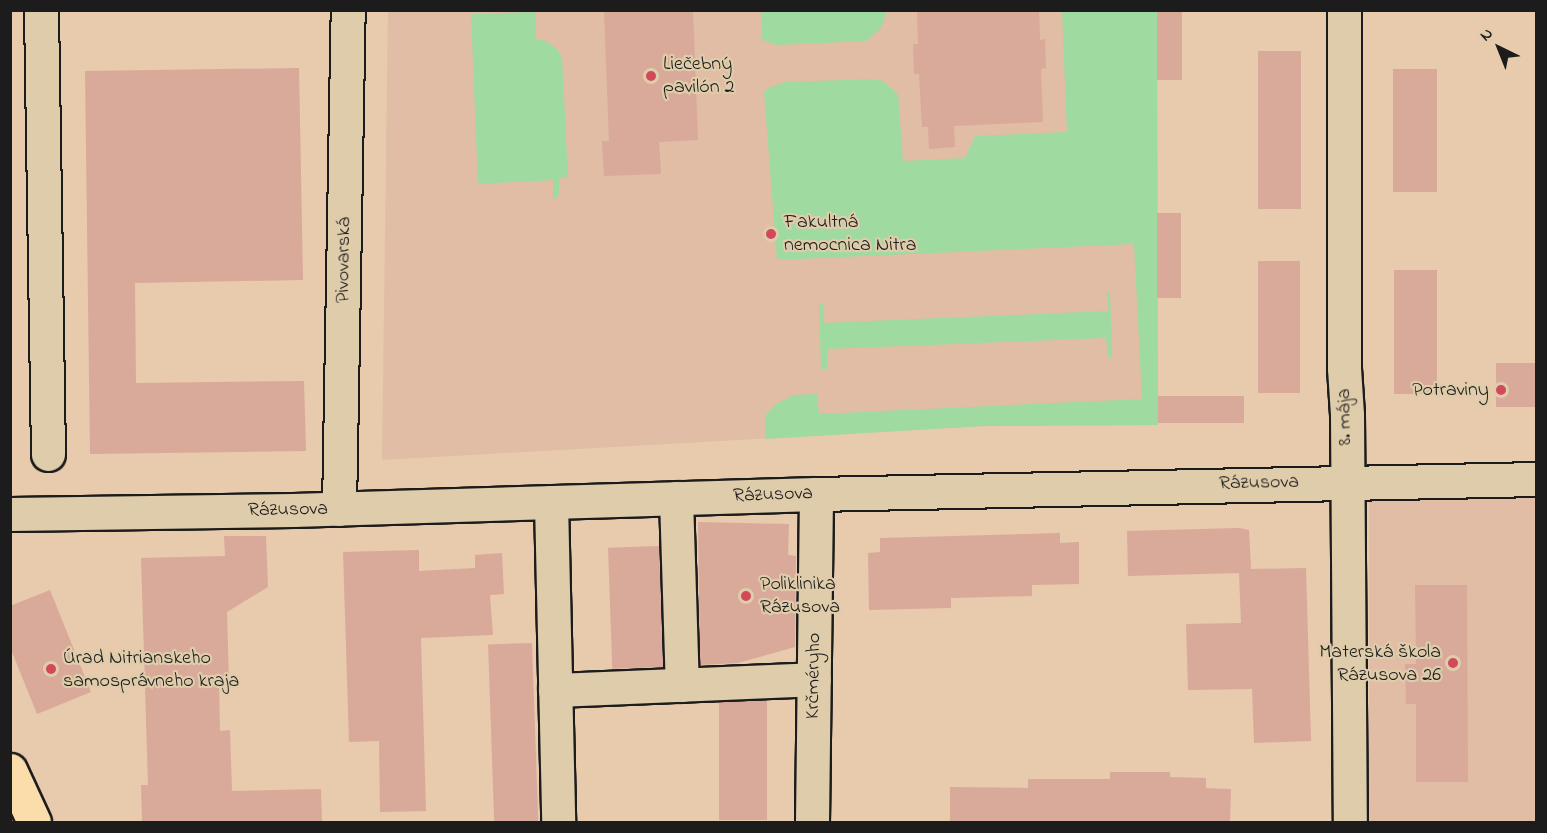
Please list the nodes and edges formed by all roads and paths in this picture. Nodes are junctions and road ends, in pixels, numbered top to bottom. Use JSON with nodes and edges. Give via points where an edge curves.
{"nodes":[{"id":1,"x":41,"y":10,"type":"edge"},
{"id":2,"x":348,"y":10,"type":"edge"},
{"id":3,"x":1344,"y":10,"type":"edge"},
{"id":4,"x":48,"y":454,"type":"dead end"},
{"id":5,"x":1536,"y":479,"type":"edge"},
{"id":6,"x":1346,"y":482,"type":"junction"},
{"id":7,"x":816,"y":494,"type":"junction"},
{"id":8,"x":676,"y":498,"type":"junction"},
{"id":9,"x":551,"y":502,"type":"junction"},
{"id":10,"x":339,"y":509,"type":"junction"},
{"id":11,"x":10,"y":514,"type":"edge"},
{"id":12,"x":814,"y":679,"type":"junction"},
{"id":13,"x":682,"y":685,"type":"junction"},
{"id":14,"x":555,"y":690,"type":"junction"},
{"id":15,"x":10,"y":770,"type":"edge"},
{"id":16,"x":34,"y":822,"type":"edge"},
{"id":17,"x":558,"y":822,"type":"edge"},
{"id":18,"x":812,"y":822,"type":"edge"},
{"id":19,"x":1350,"y":822,"type":"edge"}],
"edges":[{"from":1,"to":4,"type":"street"},
{"from":2,"to":10,"type":"street","name":"Pivovarská"},
{"from":3,"to":6,"type":"street","name":"8. mája"},
{"from":5,"to":6,"type":"street","name":"Rázusova"},
{"from":6,"to":7,"type":"street","name":"Rázusova"},
{"from":6,"to":19,"type":"street","name":"8. mája"},
{"from":7,"to":8,"type":"street","name":"Rázusova"},
{"from":7,"to":12,"type":"street","name":"Krčméryho"},
{"from":8,"to":9,"type":"street","name":"Rázusova"},
{"from":8,"to":13,"type":"street"},
{"from":9,"to":10,"type":"street","name":"Rázusova"},
{"from":9,"to":14,"type":"street"},
{"from":10,"to":11,"type":"street","name":"Rázusova"},
{"from":12,"to":13,"type":"street"},
{"from":12,"to":18,"type":"street","name":"Krčméryho"},
{"from":13,"to":14,"type":"street"},
{"from":14,"to":17,"type":"street"},
{"from":15,"to":16,"type":"main road"}]}
